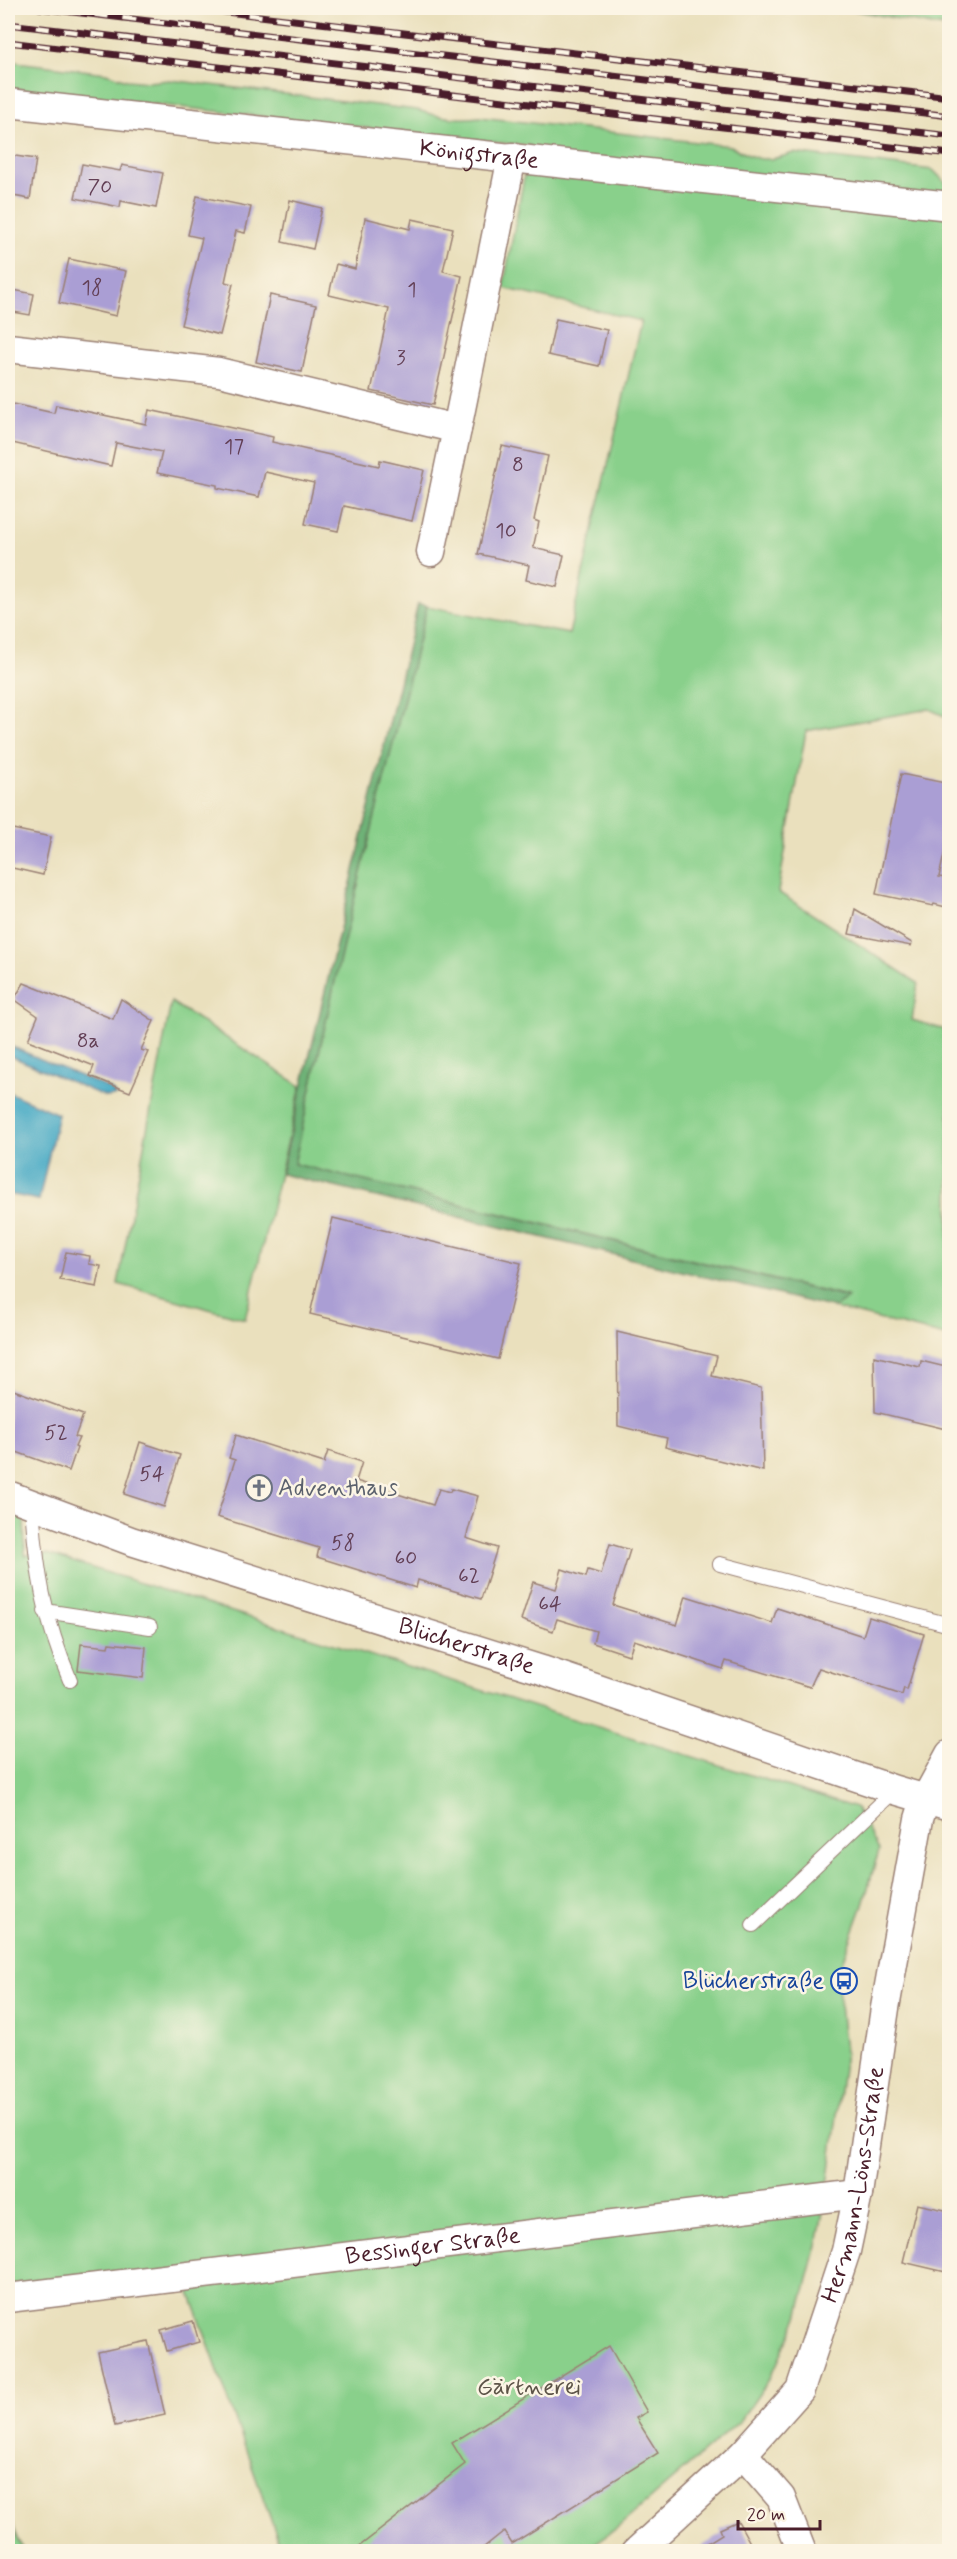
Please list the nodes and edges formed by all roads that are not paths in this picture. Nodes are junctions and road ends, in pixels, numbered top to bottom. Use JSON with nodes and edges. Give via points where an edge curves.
{"nodes":[{"id":1,"x":8,"y":103,"type":"edge"},
{"id":2,"x":512,"y":158,"type":"junction"},
{"id":3,"x":950,"y":206,"type":"edge"},
{"id":4,"x":8,"y":348,"type":"edge"},
{"id":5,"x":457,"y":429,"type":"junction"},
{"id":6,"x":431,"y":552,"type":"dead end"},
{"id":7,"x":20,"y":1500,"type":"edge"},
{"id":8,"x":720,"y":1564,"type":"dead end"},
{"id":9,"x":45,"y":1611,"type":"junction"},
{"id":10,"x":950,"y":1625,"type":"edge"},
{"id":11,"x":150,"y":1627,"type":"dead end"},
{"id":12,"x":70,"y":1680,"type":"dead end"},
{"id":13,"x":950,"y":1754,"type":"edge"},
{"id":14,"x":896,"y":1790,"type":"junction"},
{"id":15,"x":937,"y":1803,"type":"edge"},
{"id":16,"x":753,"y":1925,"type":"dead end"},
{"id":17,"x":858,"y":2194,"type":"junction"},
{"id":18,"x":8,"y":2298,"type":"edge"},
{"id":19,"x":743,"y":2454,"type":"junction"},
{"id":20,"x":636,"y":2552,"type":"edge"},
{"id":21,"x":802,"y":2552,"type":"edge"}],
"edges":[{"from":1,"to":2,"type":"street","name":"Königstraße"},
{"from":2,"to":3,"type":"street","name":"Königstraße"},
{"from":2,"to":5,"type":"street"},
{"from":4,"to":5,"type":"street","via":[[219,372]]},
{"from":5,"to":6,"type":"street"},
{"from":7,"to":9,"type":"lane","via":[[36,1556]]},
{"from":7,"to":14,"type":"street","name":"Blücherstraße","via":[[131,1541],[542,1670]]},
{"from":8,"to":10,"type":"lane"},
{"from":9,"to":11,"type":"lane"},
{"from":9,"to":12,"type":"lane"},
{"from":13,"to":15,"type":"street","name":"Hermann-Löns-Straße"},
{"from":14,"to":15,"type":"street","name":"Blücherstraße"},
{"from":14,"to":16,"type":"lane"},
{"from":15,"to":17,"type":"street","name":"Hermann-Löns-Straße","via":[[919,1819],[885,2008]]},
{"from":17,"to":18,"type":"street","name":"Bessinger Straße"},
{"from":17,"to":19,"type":"street","name":"Hermann-Löns-Straße","via":[[846,2251],[800,2390]]},
{"from":19,"to":20,"type":"street","name":"Hermann-Löns-Straße"},
{"from":19,"to":21,"type":"street","via":[[781,2498]]}]}
